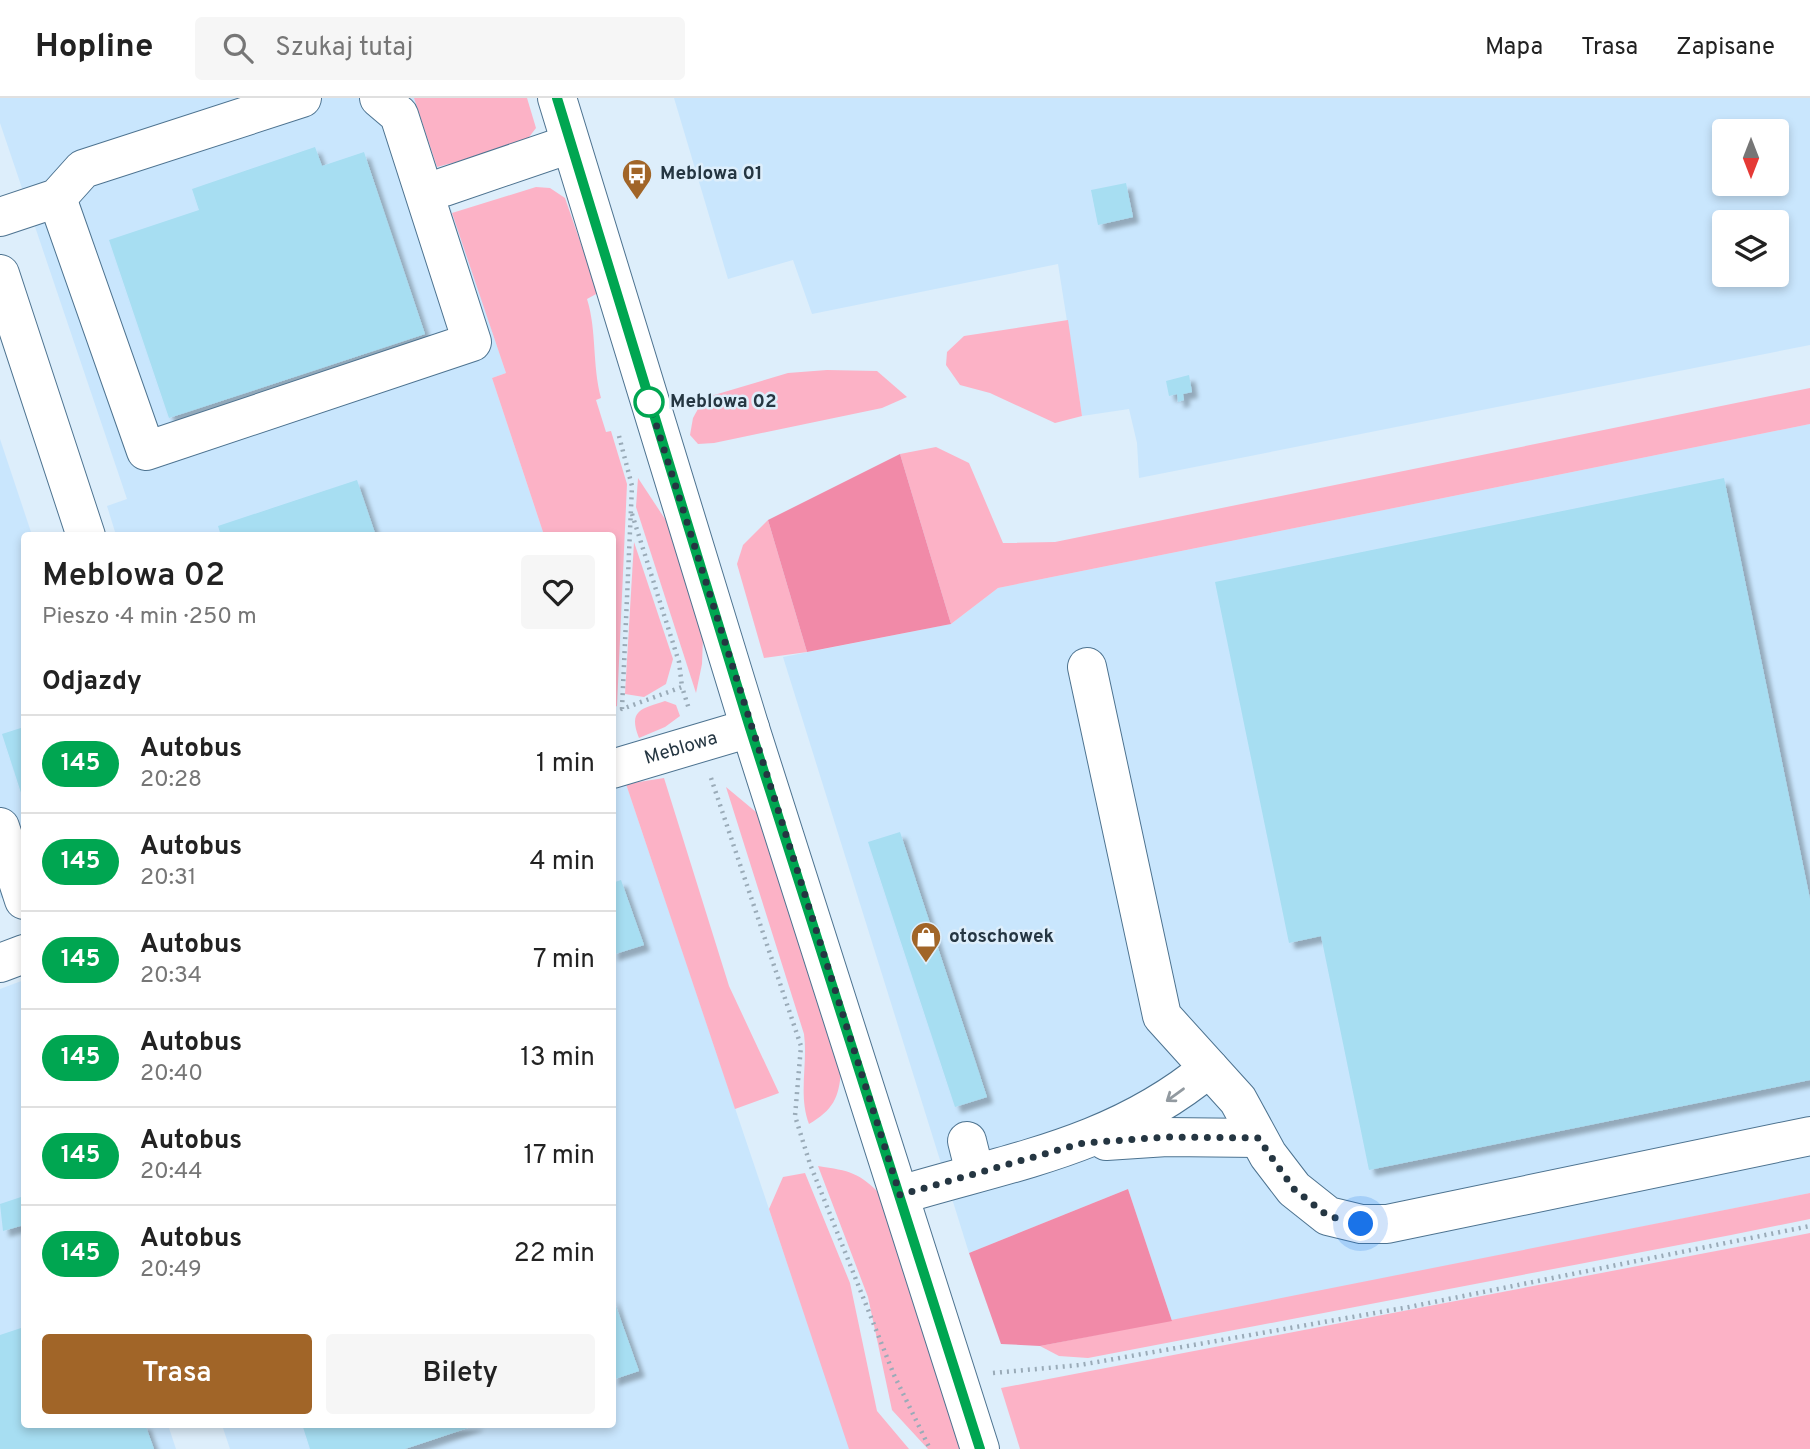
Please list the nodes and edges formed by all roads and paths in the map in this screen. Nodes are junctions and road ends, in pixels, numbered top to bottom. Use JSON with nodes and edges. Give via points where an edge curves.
{"nodes":[{"id":1,"x":302,"y":98,"type":"edge"},
{"id":2,"x":379,"y":98,"type":"edge"},
{"id":3,"x":557,"y":98,"type":"edge"},
{"id":4,"x":570,"y":144,"type":"junction"},
{"id":5,"x":444,"y":187,"type":"dead end"},
{"id":6,"x":57,"y":198,"type":"junction"},
{"id":7,"x":0,"y":217,"type":"edge"},
{"id":8,"x":0,"y":274,"type":"edge"},
{"id":9,"x":631,"y":510,"type":"dead end"},
{"id":10,"x":85,"y":532,"type":"edge"},
{"id":11,"x":1087,"y":667,"type":"dead end"},
{"id":12,"x":682,"y":687,"type":"dead end"},
{"id":13,"x":750,"y":728,"type":"junction"},
{"id":14,"x":616,"y":768,"type":"edge"},
{"id":15,"x":0,"y":827,"type":"edge"},
{"id":16,"x":21,"y":891,"type":"edge"},
{"id":17,"x":21,"y":955,"type":"edge"},
{"id":18,"x":0,"y":962,"type":"edge"},
{"id":19,"x":1209,"y":1068,"type":"junction"},
{"id":20,"x":1810,"y":1136,"type":"edge"},
{"id":21,"x":1258,"y":1138,"type":"junction"},
{"id":22,"x":1083,"y":1143,"type":"junction"},
{"id":23,"x":900,"y":1195,"type":"junction"},
{"id":24,"x":1810,"y":1226,"type":"edge"},
{"id":25,"x":957,"y":1377,"type":"junction"},
{"id":26,"x":980,"y":1449,"type":"edge"}],
"edges":[{"from":1,"to":6,"type":"street","via":[[83,169]]},
{"from":2,"to":6,"type":"street","via":[[399,115],[472,342],[146,451]]},
{"from":3,"to":4,"type":"street"},
{"from":4,"to":5,"type":"street"},
{"from":4,"to":13,"type":"street"},
{"from":6,"to":7,"type":"street"},
{"from":8,"to":10,"type":"street"},
{"from":9,"to":12,"type":"path","via":[[679,662]]},
{"from":11,"to":19,"type":"street","via":[[1162,1016]]},
{"from":13,"to":14,"type":"street","name":"Meblowa"},
{"from":13,"to":23,"type":"street"},
{"from":15,"to":16,"type":"street"},
{"from":17,"to":18,"type":"street"},
{"from":19,"to":21,"type":"street","via":[[1238,1100]]},
{"from":19,"to":22,"type":"street","one_way":true,"via":[[1138,1119]]},
{"from":20,"to":21,"type":"street","via":[[1387,1224],[1328,1216],[1294,1189]]},
{"from":21,"to":22,"type":"street"},
{"from":22,"to":23,"type":"street","via":[[971,1157]]},
{"from":23,"to":25,"type":"street"},
{"from":24,"to":25,"type":"path","via":[[1382,1312],[1080,1364]]},
{"from":25,"to":26,"type":"street"}]}
